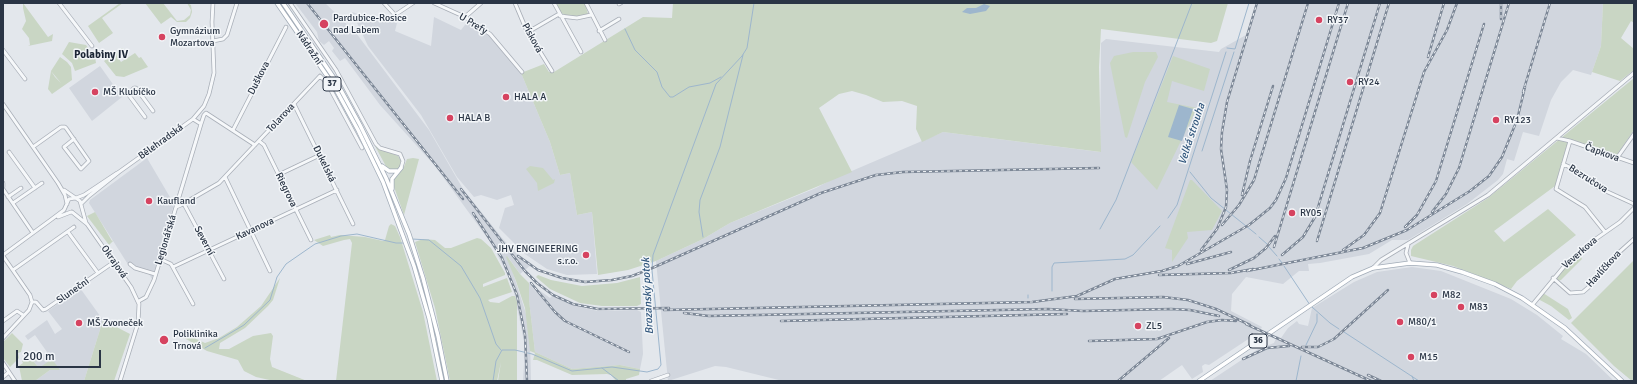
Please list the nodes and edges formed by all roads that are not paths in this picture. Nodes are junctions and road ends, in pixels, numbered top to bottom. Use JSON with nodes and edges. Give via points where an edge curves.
{"nodes":[{"id":1,"x":59,"y":3,"type":"edge"},
{"id":2,"x":213,"y":3,"type":"edge"},
{"id":3,"x":237,"y":3,"type":"edge"},
{"id":4,"x":277,"y":3,"type":"edge"},
{"id":5,"x":283,"y":3,"type":"edge"},
{"id":6,"x":290,"y":3,"type":"edge"},
{"id":7,"x":384,"y":3,"type":"edge"},
{"id":8,"x":413,"y":3,"type":"edge"},
{"id":9,"x":434,"y":3,"type":"edge"},
{"id":10,"x":481,"y":3,"type":"edge"},
{"id":11,"x":515,"y":3,"type":"edge"},
{"id":12,"x":554,"y":3,"type":"edge"},
{"id":13,"x":586,"y":3,"type":"edge"},
{"id":14,"x":559,"y":15,"type":"junction"},
{"id":15,"x":591,"y":15,"type":"junction"},
{"id":16,"x":465,"y":17,"type":"junction"},
{"id":17,"x":619,"y":19,"type":"dead end"},
{"id":18,"x":286,"y":27,"type":"dead end"},
{"id":19,"x":600,"y":31,"type":"junction"},
{"id":20,"x":528,"y":32,"type":"junction"},
{"id":21,"x":605,"y":40,"type":"dead end"},
{"id":22,"x":213,"y":41,"type":"junction"},
{"id":23,"x":92,"y":46,"type":"dead end"},
{"id":24,"x":3,"y":50,"type":"edge"},
{"id":25,"x":581,"y":52,"type":"dead end"},
{"id":26,"x":552,"y":71,"type":"dead end"},
{"id":27,"x":522,"y":72,"type":"dead end"},
{"id":28,"x":1634,"y":73,"type":"edge"},
{"id":29,"x":25,"y":79,"type":"dead end"},
{"id":30,"x":3,"y":104,"type":"edge"},
{"id":31,"x":294,"y":104,"type":"junction"},
{"id":32,"x":153,"y":112,"type":"dead end"},
{"id":33,"x":145,"y":117,"type":"dead end"},
{"id":34,"x":193,"y":119,"type":"junction"},
{"id":35,"x":201,"y":124,"type":"junction"},
{"id":36,"x":233,"y":130,"type":"junction"},
{"id":37,"x":1634,"y":134,"type":"edge"},
{"id":38,"x":1562,"y":136,"type":"junction"},
{"id":39,"x":74,"y":139,"type":"junction"},
{"id":40,"x":259,"y":141,"type":"junction"},
{"id":41,"x":1570,"y":141,"type":"junction"},
{"id":42,"x":255,"y":145,"type":"junction"},
{"id":43,"x":33,"y":147,"type":"junction"},
{"id":44,"x":362,"y":148,"type":"dead end"},
{"id":45,"x":9,"y":152,"type":"dead end"},
{"id":46,"x":320,"y":155,"type":"junction"},
{"id":47,"x":1618,"y":158,"type":"junction"},
{"id":48,"x":380,"y":163,"type":"junction"},
{"id":49,"x":1634,"y":163,"type":"edge"},
{"id":50,"x":1563,"y":164,"type":"junction"},
{"id":51,"x":401,"y":168,"type":"junction"},
{"id":52,"x":119,"y":172,"type":"junction"},
{"id":53,"x":278,"y":175,"type":"junction"},
{"id":54,"x":225,"y":177,"type":"junction"},
{"id":55,"x":58,"y":182,"type":"junction"},
{"id":56,"x":3,"y":183,"type":"edge"},
{"id":57,"x":42,"y":183,"type":"dead end"},
{"id":58,"x":3,"y":188,"type":"edge"},
{"id":59,"x":21,"y":188,"type":"dead end"},
{"id":60,"x":35,"y":188,"type":"junction"},
{"id":61,"x":337,"y":190,"type":"junction"},
{"id":62,"x":392,"y":193,"type":"junction"},
{"id":63,"x":8,"y":197,"type":"junction"},
{"id":64,"x":76,"y":198,"type":"junction"},
{"id":65,"x":13,"y":203,"type":"junction"},
{"id":66,"x":67,"y":204,"type":"junction"},
{"id":67,"x":184,"y":204,"type":"junction"},
{"id":68,"x":1634,"y":204,"type":"edge"},
{"id":69,"x":81,"y":205,"type":"junction"},
{"id":70,"x":176,"y":207,"type":"junction"},
{"id":71,"x":1634,"y":208,"type":"edge"},
{"id":72,"x":296,"y":210,"type":"junction"},
{"id":73,"x":72,"y":212,"type":"junction"},
{"id":74,"x":46,"y":224,"type":"junction"},
{"id":75,"x":87,"y":224,"type":"junction"},
{"id":76,"x":353,"y":224,"type":"dead end"},
{"id":77,"x":74,"y":227,"type":"dead end"},
{"id":78,"x":252,"y":231,"type":"junction"},
{"id":79,"x":68,"y":232,"type":"junction"},
{"id":80,"x":1605,"y":232,"type":"junction"},
{"id":81,"x":33,"y":233,"type":"junction"},
{"id":82,"x":1634,"y":239,"type":"edge"},
{"id":83,"x":311,"y":240,"type":"dead end"},
{"id":84,"x":1409,"y":244,"type":"junction"},
{"id":85,"x":209,"y":251,"type":"junction"},
{"id":86,"x":3,"y":256,"type":"edge"},
{"id":87,"x":160,"y":259,"type":"junction"},
{"id":88,"x":114,"y":262,"type":"junction"},
{"id":89,"x":1410,"y":263,"type":"junction"},
{"id":90,"x":130,"y":264,"type":"dead end"},
{"id":91,"x":173,"y":267,"type":"junction"},
{"id":92,"x":1373,"y":268,"type":"junction"},
{"id":93,"x":13,"y":270,"type":"junction"},
{"id":94,"x":270,"y":271,"type":"dead end"},
{"id":95,"x":98,"y":273,"type":"junction"},
{"id":96,"x":155,"y":274,"type":"junction"},
{"id":97,"x":1553,"y":278,"type":"junction"},
{"id":98,"x":224,"y":279,"type":"dead end"},
{"id":99,"x":139,"y":301,"type":"junction"},
{"id":100,"x":32,"y":302,"type":"junction"},
{"id":101,"x":193,"y":304,"type":"dead end"},
{"id":102,"x":1533,"y":304,"type":"junction"},
{"id":103,"x":23,"y":315,"type":"junction"},
{"id":104,"x":3,"y":321,"type":"edge"},
{"id":105,"x":3,"y":338,"type":"edge"},
{"id":106,"x":3,"y":363,"type":"edge"},
{"id":107,"x":9,"y":372,"type":"junction"},
{"id":108,"x":668,"y":375,"type":"dead end"},
{"id":109,"x":3,"y":378,"type":"edge"},
{"id":110,"x":1200,"y":380,"type":"edge"},
{"id":111,"x":15,"y":381,"type":"edge"},
{"id":112,"x":120,"y":381,"type":"edge"},
{"id":113,"x":442,"y":381,"type":"edge"},
{"id":114,"x":447,"y":381,"type":"edge"},
{"id":115,"x":651,"y":381,"type":"edge"},
{"id":116,"x":1622,"y":381,"type":"edge"}],
"edges":[{"from":1,"to":23,"type":"street"},
{"from":2,"to":22,"type":"street"},
{"from":3,"to":22,"type":"street","via":[[227,35]]},
{"from":4,"to":113,"type":"main road","name":"Nádražní","number":"37","via":[[334,86],[372,159],[408,247],[429,318]]},
{"from":5,"to":48,"type":"main road","name":"Nádražní","number":"37","via":[[327,66]]},
{"from":6,"to":51,"type":"street","via":[[336,70],[376,144],[380,148],[400,154],[403,161]]},
{"from":7,"to":8,"type":"street","via":[[396,15]]},
{"from":9,"to":16,"type":"street","name":"U Prefy"},
{"from":10,"to":16,"type":"street"},
{"from":11,"to":20,"type":"street","name":"Písková"},
{"from":12,"to":14,"type":"street"},
{"from":13,"to":15,"type":"street"},
{"from":14,"to":15,"type":"street","via":[[578,18]]},
{"from":14,"to":20,"type":"street"},
{"from":14,"to":25,"type":"street"},
{"from":15,"to":19,"type":"street"},
{"from":16,"to":27,"type":"street","name":"U Prefy","via":[[492,36]]},
{"from":17,"to":19,"type":"street"},
{"from":18,"to":36,"type":"street","name":"Duškova"},
{"from":19,"to":21,"type":"street"},
{"from":20,"to":26,"type":"street","name":"Písková"},
{"from":22,"to":34,"type":"street","name":"Bělehradská","via":[[213,79],[207,100]]},
{"from":24,"to":29,"type":"street"},
{"from":28,"to":38,"type":"street"},
{"from":30,"to":43,"type":"street"},
{"from":31,"to":40,"type":"street","name":"Tolarova"},
{"from":31,"to":44,"type":"street","name":"Tolarova","via":[[319,77],[322,77]]},
{"from":31,"to":46,"type":"street","name":"Dukelská"},
{"from":32,"to":33,"type":"street","via":[[134,88],[128,94]]},
{"from":34,"to":35,"type":"street"},
{"from":34,"to":52,"type":"street","name":"Bělehradská"},
{"from":35,"to":36,"type":"street","via":[[206,113]]},
{"from":35,"to":70,"type":"street","name":"Legionářská"},
{"from":36,"to":42,"type":"street"},
{"from":37,"to":47,"type":"street"},
{"from":38,"to":41,"type":"street","name":"Čapkova"},
{"from":38,"to":84,"type":"street","via":[[1556,138],[1488,195]]},
{"from":39,"to":39,"type":"street","via":[[64,147],[81,169],[89,162]]},
{"from":39,"to":43,"type":"street","via":[[62,126]]},
{"from":40,"to":42,"type":"street","name":"Tolarova"},
{"from":40,"to":53,"type":"street","name":"Riegrova"},
{"from":41,"to":47,"type":"street","name":"Čapkova"},
{"from":41,"to":50,"type":"street"},
{"from":42,"to":54,"type":"street","name":"Tolarova"},
{"from":43,"to":55,"type":"street"},
{"from":45,"to":60,"type":"street"},
{"from":46,"to":53,"type":"street"},
{"from":46,"to":61,"type":"street","name":"Dukelská"},
{"from":47,"to":49,"type":"street","name":"Čapkova"},
{"from":48,"to":51,"type":"main road","via":[[390,172]]},
{"from":48,"to":62,"type":"main road","number":"37"},
{"from":50,"to":68,"type":"street","name":"Bezručova","via":[[1580,172],[1599,188]]},
{"from":50,"to":80,"type":"street","via":[[1556,189],[1585,207]]},
{"from":51,"to":62,"type":"main road","via":[[392,179]]},
{"from":52,"to":64,"type":"street","name":"Bělehradská"},
{"from":52,"to":69,"type":"street","name":"Bělehradská","via":[[88,196]]},
{"from":53,"to":72,"type":"street","name":"Riegrova"},
{"from":54,"to":67,"type":"street","name":"Tolarova"},
{"from":54,"to":78,"type":"street"},
{"from":55,"to":64,"type":"street"},
{"from":55,"to":66,"type":"street"},
{"from":56,"to":58,"type":"street"},
{"from":57,"to":60,"type":"street"},
{"from":58,"to":63,"type":"street"},
{"from":59,"to":63,"type":"street"},
{"from":60,"to":65,"type":"street"},
{"from":61,"to":72,"type":"street","name":"Kavanova"},
{"from":61,"to":76,"type":"street","name":"Dukelská"},
{"from":62,"to":114,"type":"main road","number":"37","via":[[413,246],[434,318]]},
{"from":63,"to":65,"type":"street"},
{"from":64,"to":66,"type":"street","name":"Bělehradská","via":[[69,199]]},
{"from":64,"to":69,"type":"street"},
{"from":65,"to":81,"type":"street"},
{"from":66,"to":73,"type":"street"},
{"from":66,"to":74,"type":"street","name":"Bělehradská","via":[[62,212]]},
{"from":67,"to":70,"type":"street","name":"Tolarova"},
{"from":67,"to":85,"type":"street","name":"Severní"},
{"from":69,"to":73,"type":"street","name":"Bělehradská","via":[[79,210]]},
{"from":69,"to":75,"type":"street","name":"Okrajová"},
{"from":70,"to":87,"type":"street","name":"Legionářská"},
{"from":71,"to":80,"type":"street","name":"Veverkova"},
{"from":72,"to":78,"type":"street","name":"Kavanova"},
{"from":72,"to":83,"type":"street","name":"Riegrova"},
{"from":73,"to":74,"type":"street","name":"Bělehradská"},
{"from":73,"to":75,"type":"street","name":"Okrajová"},
{"from":74,"to":81,"type":"street","name":"Bělehradská"},
{"from":75,"to":88,"type":"street","name":"Okrajová"},
{"from":77,"to":79,"type":"street"},
{"from":78,"to":85,"type":"street","name":"Kavanova"},
{"from":78,"to":94,"type":"street"},
{"from":79,"to":93,"type":"street"},
{"from":79,"to":95,"type":"street"},
{"from":80,"to":97,"type":"street","name":"Veverkova","via":[[1572,258]]},
{"from":81,"to":86,"type":"street","name":"Bělehradská"},
{"from":82,"to":97,"type":"street","name":"Havlíčkova","via":[[1608,263],[1583,292],[1570,293]]},
{"from":84,"to":89,"type":"street","via":[[1406,253]]},
{"from":84,"to":92,"type":"street"},
{"from":85,"to":91,"type":"street","name":"Kavanova"},
{"from":85,"to":98,"type":"street","name":"Severní"},
{"from":86,"to":93,"type":"street"},
{"from":87,"to":91,"type":"street"},
{"from":87,"to":96,"type":"street","name":"Legionářská"},
{"from":88,"to":95,"type":"street","name":"Sluneční"},
{"from":88,"to":99,"type":"street","name":"Okrajová"},
{"from":89,"to":92,"type":"main road"},
{"from":89,"to":102,"type":"main road","via":[[1436,265],[1475,276]]},
{"from":90,"to":96,"type":"street"},
{"from":91,"to":101,"type":"street"},
{"from":92,"to":110,"type":"main road","number":"36","via":[[1342,283]]},
{"from":93,"to":100,"type":"street"},
{"from":95,"to":100,"type":"street","name":"Sluneční","via":[[46,310]]},
{"from":96,"to":99,"type":"street","name":"Legionářská","via":[[147,295]]},
{"from":97,"to":102,"type":"street","name":"Veverkova"},
{"from":99,"to":112,"type":"street","via":[[138,323]]},
{"from":100,"to":103,"type":"street","via":[[29,310]]},
{"from":102,"to":116,"type":"main road","via":[[1571,333]]},
{"from":103,"to":104,"type":"street","via":[[17,310]]},
{"from":103,"to":105,"type":"street"},
{"from":106,"to":107,"type":"street"},
{"from":107,"to":109,"type":"street"},
{"from":107,"to":111,"type":"street"},
{"from":108,"to":115,"type":"street"}]}
